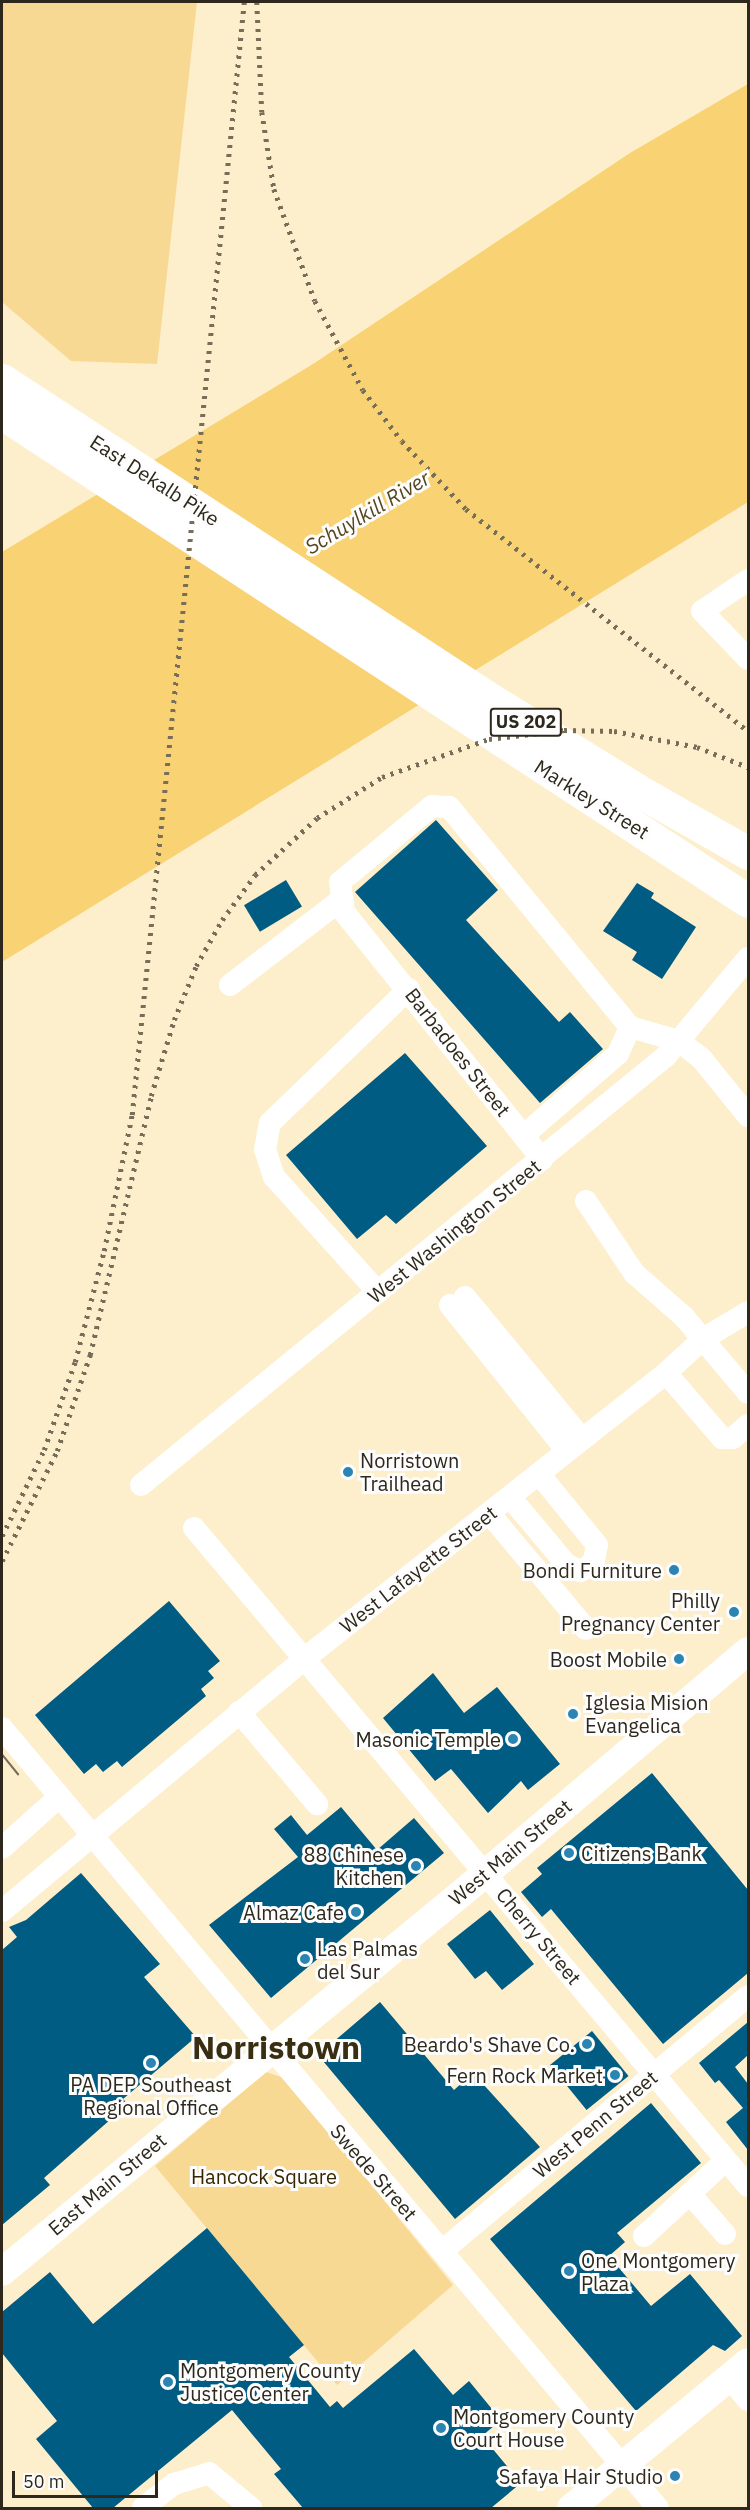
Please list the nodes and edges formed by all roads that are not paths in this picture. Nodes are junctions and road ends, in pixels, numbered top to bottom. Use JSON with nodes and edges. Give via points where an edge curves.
{"nodes":[{"id":1,"x":2,"y":380,"type":"edge"},
{"id":2,"x":2,"y":413,"type":"edge"},
{"id":3,"x":748,"y":580,"type":"edge"},
{"id":4,"x":296,"y":591,"type":"junction"},
{"id":5,"x":748,"y":659,"type":"edge"},
{"id":6,"x":748,"y":853,"type":"edge"},
{"id":7,"x":342,"y":899,"type":"junction"},
{"id":8,"x":748,"y":901,"type":"edge"},
{"id":9,"x":748,"y":958,"type":"edge"},
{"id":10,"x":230,"y":985,"type":"dead end"},
{"id":11,"x":409,"y":989,"type":"junction"},
{"id":12,"x":630,"y":1027,"type":"junction"},
{"id":13,"x":679,"y":1041,"type":"junction"},
{"id":14,"x":748,"y":1116,"type":"edge"},
{"id":15,"x":524,"y":1136,"type":"junction"},
{"id":16,"x":542,"y":1159,"type":"junction"},
{"id":17,"x":586,"y":1201,"type":"dead end"},
{"id":18,"x":378,"y":1292,"type":"junction"},
{"id":19,"x":458,"y":1301,"type":"dead end"},
{"id":20,"x":748,"y":1312,"type":"edge"},
{"id":21,"x":703,"y":1339,"type":"junction"},
{"id":22,"x":666,"y":1372,"type":"junction"},
{"id":23,"x":745,"y":1383,"type":"edge"},
{"id":24,"x":748,"y":1425,"type":"edge"},
{"id":25,"x":574,"y":1445,"type":"junction"},
{"id":26,"x":539,"y":1473,"type":"junction"},
{"id":27,"x":141,"y":1485,"type":"dead end"},
{"id":28,"x":510,"y":1497,"type":"junction"},
{"id":29,"x":489,"y":1513,"type":"junction"},
{"id":30,"x":194,"y":1528,"type":"dead end"},
{"id":31,"x":586,"y":1629,"type":"dead end"},
{"id":32,"x":748,"y":1651,"type":"edge"},
{"id":33,"x":304,"y":1659,"type":"junction"},
{"id":34,"x":239,"y":1712,"type":"junction"},
{"id":35,"x":2,"y":1728,"type":"edge"},
{"id":36,"x":59,"y":1797,"type":"junction"},
{"id":37,"x":317,"y":1804,"type":"dead end"},
{"id":38,"x":93,"y":1833,"type":"junction"},
{"id":39,"x":2,"y":1848,"type":"edge"},
{"id":40,"x":486,"y":1873,"type":"junction"},
{"id":41,"x":2,"y":1911,"type":"edge"},
{"id":42,"x":748,"y":1996,"type":"edge"},
{"id":43,"x":268,"y":2049,"type":"junction"},
{"id":44,"x":655,"y":2074,"type":"junction"},
{"id":45,"x":741,"y":2174,"type":"edge"},
{"id":46,"x":690,"y":2194,"type":"junction"},
{"id":47,"x":726,"y":2234,"type":"dead end"},
{"id":48,"x":645,"y":2236,"type":"dead end"},
{"id":49,"x":442,"y":2251,"type":"junction"},
{"id":50,"x":2,"y":2272,"type":"edge"},
{"id":51,"x":739,"y":2370,"type":"edge"},
{"id":52,"x":748,"y":2400,"type":"edge"},
{"id":53,"x":622,"y":2466,"type":"junction"},
{"id":54,"x":144,"y":2508,"type":"edge"},
{"id":55,"x":251,"y":2508,"type":"edge"},
{"id":56,"x":572,"y":2508,"type":"edge"},
{"id":57,"x":658,"y":2508,"type":"edge"}],
"edges":[{"from":1,"to":4,"type":"highway","name":"East Dekalb Pike","number":"US 202"},
{"from":2,"to":4,"type":"highway","name":"East Dekalb Pike"},
{"from":3,"to":5,"type":"street","via":[[702,611]]},
{"from":4,"to":6,"type":"highway","name":"Markley Street","number":"US 202"},
{"from":4,"to":8,"type":"highway","name":"Markley Street"},
{"from":7,"to":10,"type":"street"},
{"from":7,"to":11,"type":"street","name":"Barbadoes Street","via":[[344,912]]},
{"from":7,"to":12,"type":"street","via":[[340,882],[392,836],[432,806],[449,807]]},
{"from":9,"to":13,"type":"street","name":"West Washington Street"},
{"from":11,"to":15,"type":"street","name":"Barbadoes Street"},
{"from":11,"to":18,"type":"street","via":[[270,1123],[265,1150],[274,1177]]},
{"from":12,"to":13,"type":"street"},
{"from":12,"to":15,"type":"street","via":[[618,1054]]},
{"from":13,"to":14,"type":"street","via":[[712,1069]]},
{"from":13,"to":16,"type":"street","name":"West Washington Street"},
{"from":15,"to":16,"type":"street","name":"Barbadoes Street"},
{"from":16,"to":18,"type":"street","name":"West Washington Street"},
{"from":17,"to":21,"type":"street","via":[[634,1273]]},
{"from":18,"to":27,"type":"street","name":"West Washington Street"},
{"from":19,"to":25,"type":"street"},
{"from":20,"to":21,"type":"street","name":"West Lafayette Street"},
{"from":21,"to":22,"type":"street","name":"West Lafayette Street"},
{"from":21,"to":23,"type":"street"},
{"from":22,"to":24,"type":"street","via":[[722,1438],[733,1438]]},
{"from":22,"to":25,"type":"street","name":"West Lafayette Street"},
{"from":25,"to":26,"type":"street","name":"West Lafayette Street"},
{"from":26,"to":28,"type":"street","name":"West Lafayette Street"},
{"from":26,"to":28,"type":"street","via":[[597,1545],[588,1567],[580,1571],[566,1564]]},
{"from":28,"to":29,"type":"street","name":"West Lafayette Street"},
{"from":29,"to":31,"type":"street"},
{"from":29,"to":33,"type":"street","name":"West Lafayette Street"},
{"from":30,"to":33,"type":"street","name":"Cherry Street"},
{"from":32,"to":40,"type":"main road","name":"West Main Street"},
{"from":33,"to":34,"type":"street","name":"West Lafayette Street"},
{"from":33,"to":40,"type":"street","name":"Cherry Street"},
{"from":34,"to":37,"type":"street"},
{"from":34,"to":38,"type":"street","name":"West Lafayette Street"},
{"from":35,"to":36,"type":"street","name":"Swede Street"},
{"from":36,"to":38,"type":"street","name":"Swede Street"},
{"from":36,"to":39,"type":"street"},
{"from":38,"to":41,"type":"street","name":"West Lafayette Street"},
{"from":38,"to":43,"type":"street","name":"Swede Street"},
{"from":40,"to":43,"type":"main road","name":"West Main Street"},
{"from":40,"to":44,"type":"street","name":"Cherry Street"},
{"from":42,"to":44,"type":"street","name":"West Penn Street"},
{"from":43,"to":49,"type":"street","name":"Swede Street"},
{"from":43,"to":50,"type":"main road","name":"East Main Street"},
{"from":44,"to":45,"type":"street","name":"Cherry Street"},
{"from":44,"to":49,"type":"street","name":"West Penn Street"},
{"from":45,"to":46,"type":"street"},
{"from":46,"to":47,"type":"street"},
{"from":46,"to":48,"type":"street"},
{"from":49,"to":53,"type":"street","name":"Swede Street"},
{"from":51,"to":52,"type":"street"},
{"from":51,"to":53,"type":"main road"},
{"from":53,"to":56,"type":"main road"},
{"from":53,"to":57,"type":"street","name":"Swede Street"},
{"from":54,"to":55,"type":"street","via":[[174,2484],[192,2475],[209,2473]]}]}
